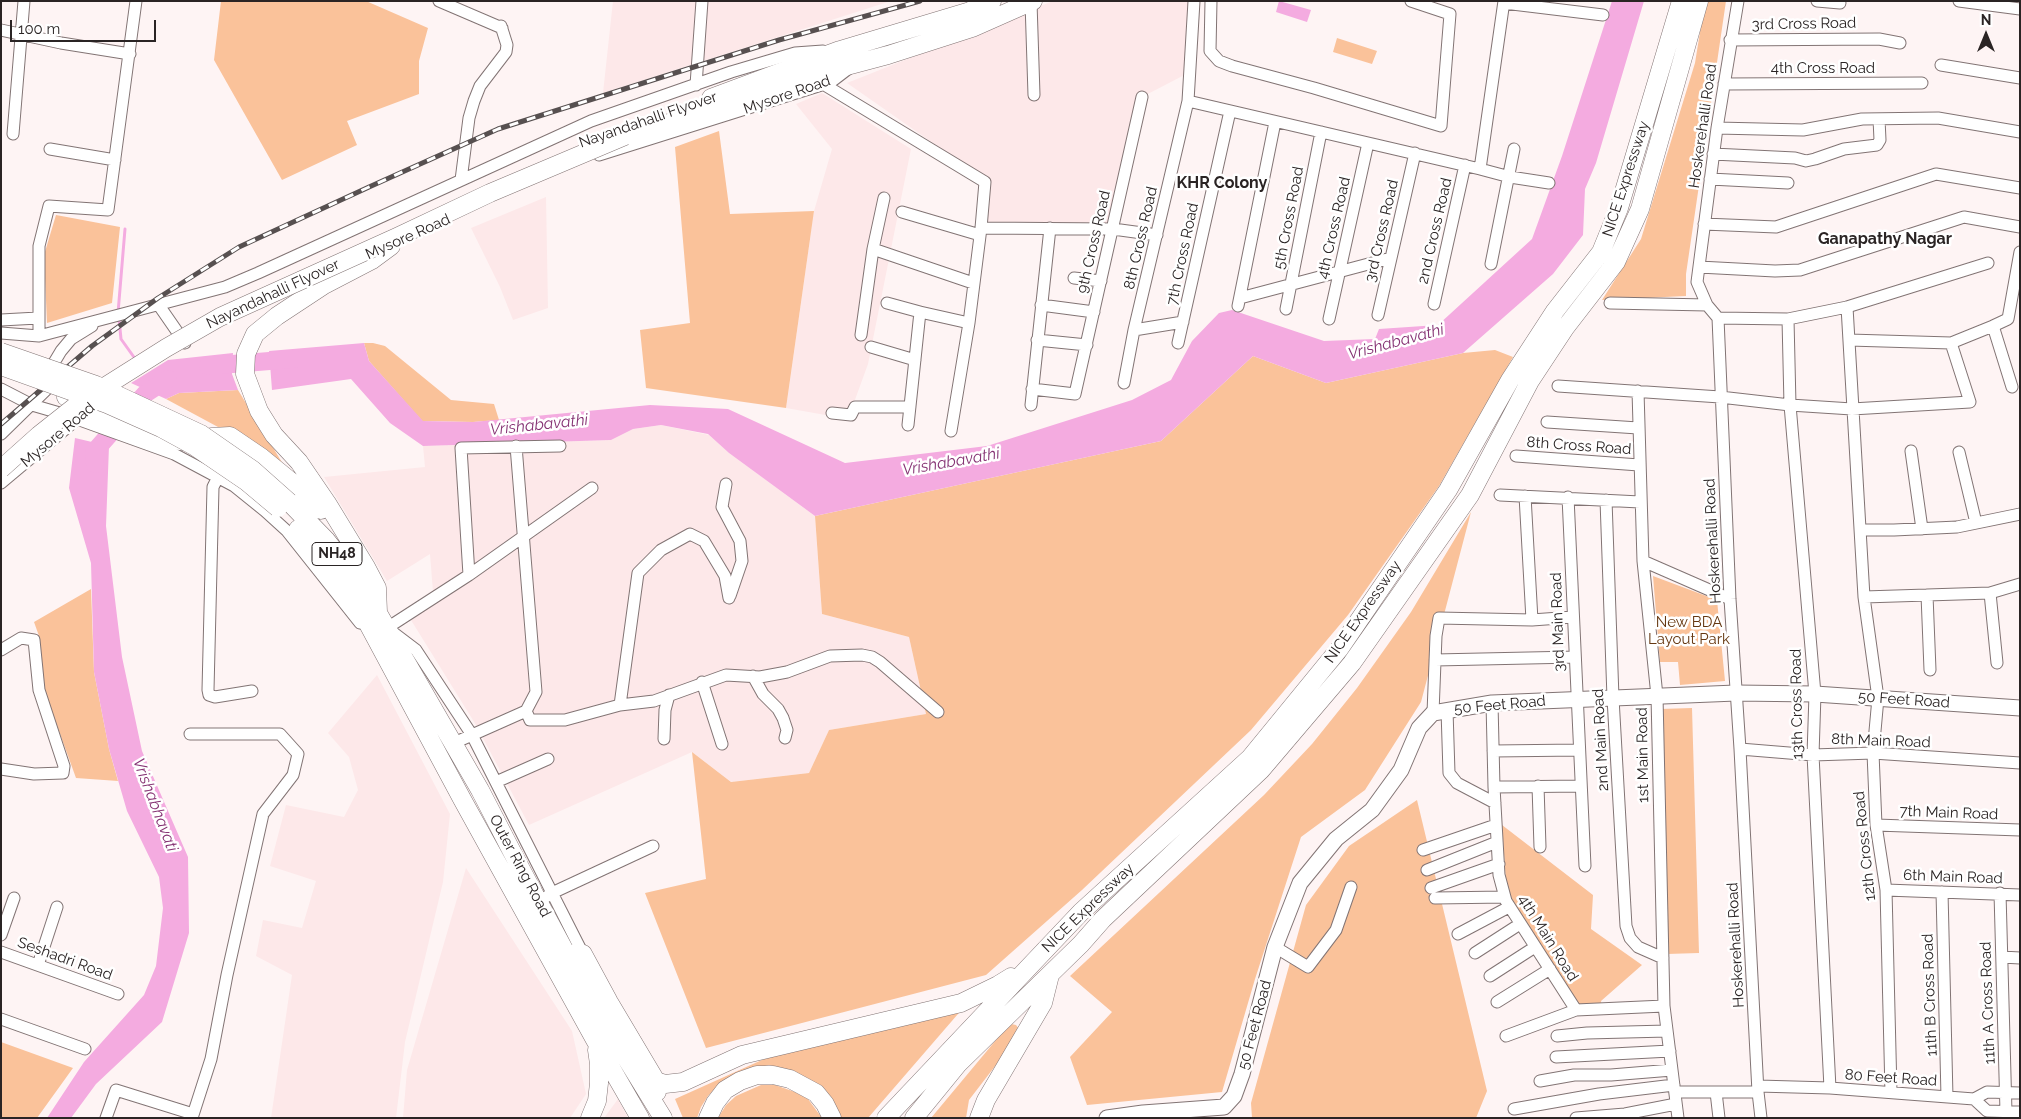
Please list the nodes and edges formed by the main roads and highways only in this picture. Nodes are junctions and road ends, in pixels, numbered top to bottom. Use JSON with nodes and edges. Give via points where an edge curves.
{"nodes":[{"id":1,"x":992,"y":1,"type":"edge"},
{"id":2,"x":1682,"y":1,"type":"edge"},
{"id":3,"x":1699,"y":1,"type":"edge"},
{"id":4,"x":1032,"y":2,"type":"edge"},
{"id":5,"x":801,"y":66,"type":"joint"},
{"id":6,"x":824,"y":78,"type":"joint"},
{"id":7,"x":623,"y":132,"type":"junction"},
{"id":8,"x":391,"y":246,"type":"road end"},
{"id":9,"x":1,"y":352,"type":"edge"},
{"id":10,"x":1,"y":366,"type":"edge"},
{"id":11,"x":48,"y":388,"type":"road end"},
{"id":12,"x":1,"y":457,"type":"edge"},
{"id":13,"x":1,"y":469,"type":"edge"},
{"id":14,"x":285,"y":506,"type":"junction"},
{"id":15,"x":350,"y":539,"type":"junction"},
{"id":16,"x":378,"y":613,"type":"junction"},
{"id":17,"x":380,"y":631,"type":"junction"},
{"id":18,"x":2020,"y":708,"type":"edge"},
{"id":19,"x":575,"y":954,"type":"junction"},
{"id":20,"x":1035,"y":960,"type":"junction"},
{"id":21,"x":1050,"y":974,"type":"junction"},
{"id":22,"x":595,"y":1040,"type":"junction"},
{"id":23,"x":656,"y":1081,"type":"junction"},
{"id":24,"x":660,"y":1114,"type":"edge"},
{"id":25,"x":590,"y":1118,"type":"edge"},
{"id":26,"x":640,"y":1118,"type":"edge"},
{"id":27,"x":708,"y":1118,"type":"edge"},
{"id":28,"x":832,"y":1118,"type":"edge"},
{"id":29,"x":886,"y":1118,"type":"edge"},
{"id":30,"x":914,"y":1118,"type":"edge"},
{"id":31,"x":979,"y":1118,"type":"edge"},
{"id":32,"x":1107,"y":1118,"type":"edge"}],
"edges":[{"from":1,"to":5,"type":"highway","name":"Mysore Road","via":[[946,19],[840,50]]},
{"from":2,"to":20,"type":"highway","name":"NICE Expressway","via":[[1619,208],[1601,252],[1555,310],[1520,364],[1448,490],[1340,648],[1250,758],[1081,912]]},
{"from":3,"to":21,"type":"highway","name":"NICE Expressway","via":[[1640,209],[1616,262],[1565,328],[1530,381],[1470,495],[1352,662],[1261,770],[1103,919]]},
{"from":4,"to":6,"type":"highway","name":"Mysore Road","via":[[972,28],[854,65]]},
{"from":5,"to":7,"type":"highway","name":"Nayandahalli Flyover"},
{"from":6,"to":7,"type":"highway","name":"Nayandahalli Flyover"},
{"from":7,"to":12,"type":"highway","name":"Nayandahalli Flyover","bridge":true,"via":[[537,161],[216,311],[79,395]]},
{"from":7,"to":13,"type":"highway","name":"Nayandahalli Flyover","bridge":true,"via":[[220,317],[82,401]]},
{"from":8,"to":15,"type":"highway","via":[[278,316],[255,334],[246,354],[245,374],[260,412],[274,435],[299,462]]},
{"from":9,"to":14,"type":"highway","bridge":true,"via":[[96,385],[201,434],[253,470]]},
{"from":10,"to":14,"type":"highway","bridge":true,"via":[[107,404],[161,428]]},
{"from":11,"to":15,"type":"highway","via":[[90,417],[133,434],[181,442],[230,436],[305,493]]},
{"from":14,"to":16,"type":"highway","number":"NH48","via":[[326,540]]},
{"from":14,"to":17,"type":"highway","name":"Outer Ring Road"},
{"from":15,"to":16,"type":"highway","via":[[377,588]]},
{"from":16,"to":17,"type":"highway","name":"Outer Ring Road"},
{"from":17,"to":19,"type":"highway","name":"Outer Ring Road","via":[[454,743],[546,898]]},
{"from":17,"to":22,"type":"highway","name":"Outer Ring Road","via":[[462,799]]},
{"from":18,"to":32,"type":"main road","name":"50 Feet Road","via":[[1814,694],[1736,693],[1492,703],[1440,712],[1419,728],[1401,770],[1372,810],[1336,839],[1300,883],[1275,947],[1234,1096],[1224,1107]]},
{"from":19,"to":23,"type":"highway","via":[[609,1002]]},
{"from":19,"to":24,"type":"highway","name":"Outer Ring Road","via":[[596,1009]]},
{"from":20,"to":23,"type":"highway","via":[[998,985],[961,1003],[742,1055],[683,1082],[665,1084]]},
{"from":20,"to":29,"type":"highway","name":"NICE Expressway"},
{"from":21,"to":30,"type":"highway","name":"NICE Expressway","via":[[958,1064]]},
{"from":21,"to":31,"type":"highway","via":[[1043,1003],[990,1092]]},
{"from":22,"to":25,"type":"highway","via":[[600,1064],[599,1083],[597,1101]]},
{"from":22,"to":26,"type":"highway","name":"Outer Ring Road"},
{"from":23,"to":24,"type":"highway"},
{"from":27,"to":28,"type":"highway","via":[[725,1090],[758,1075],[773,1075],[790,1078],[816,1093]]}]}
